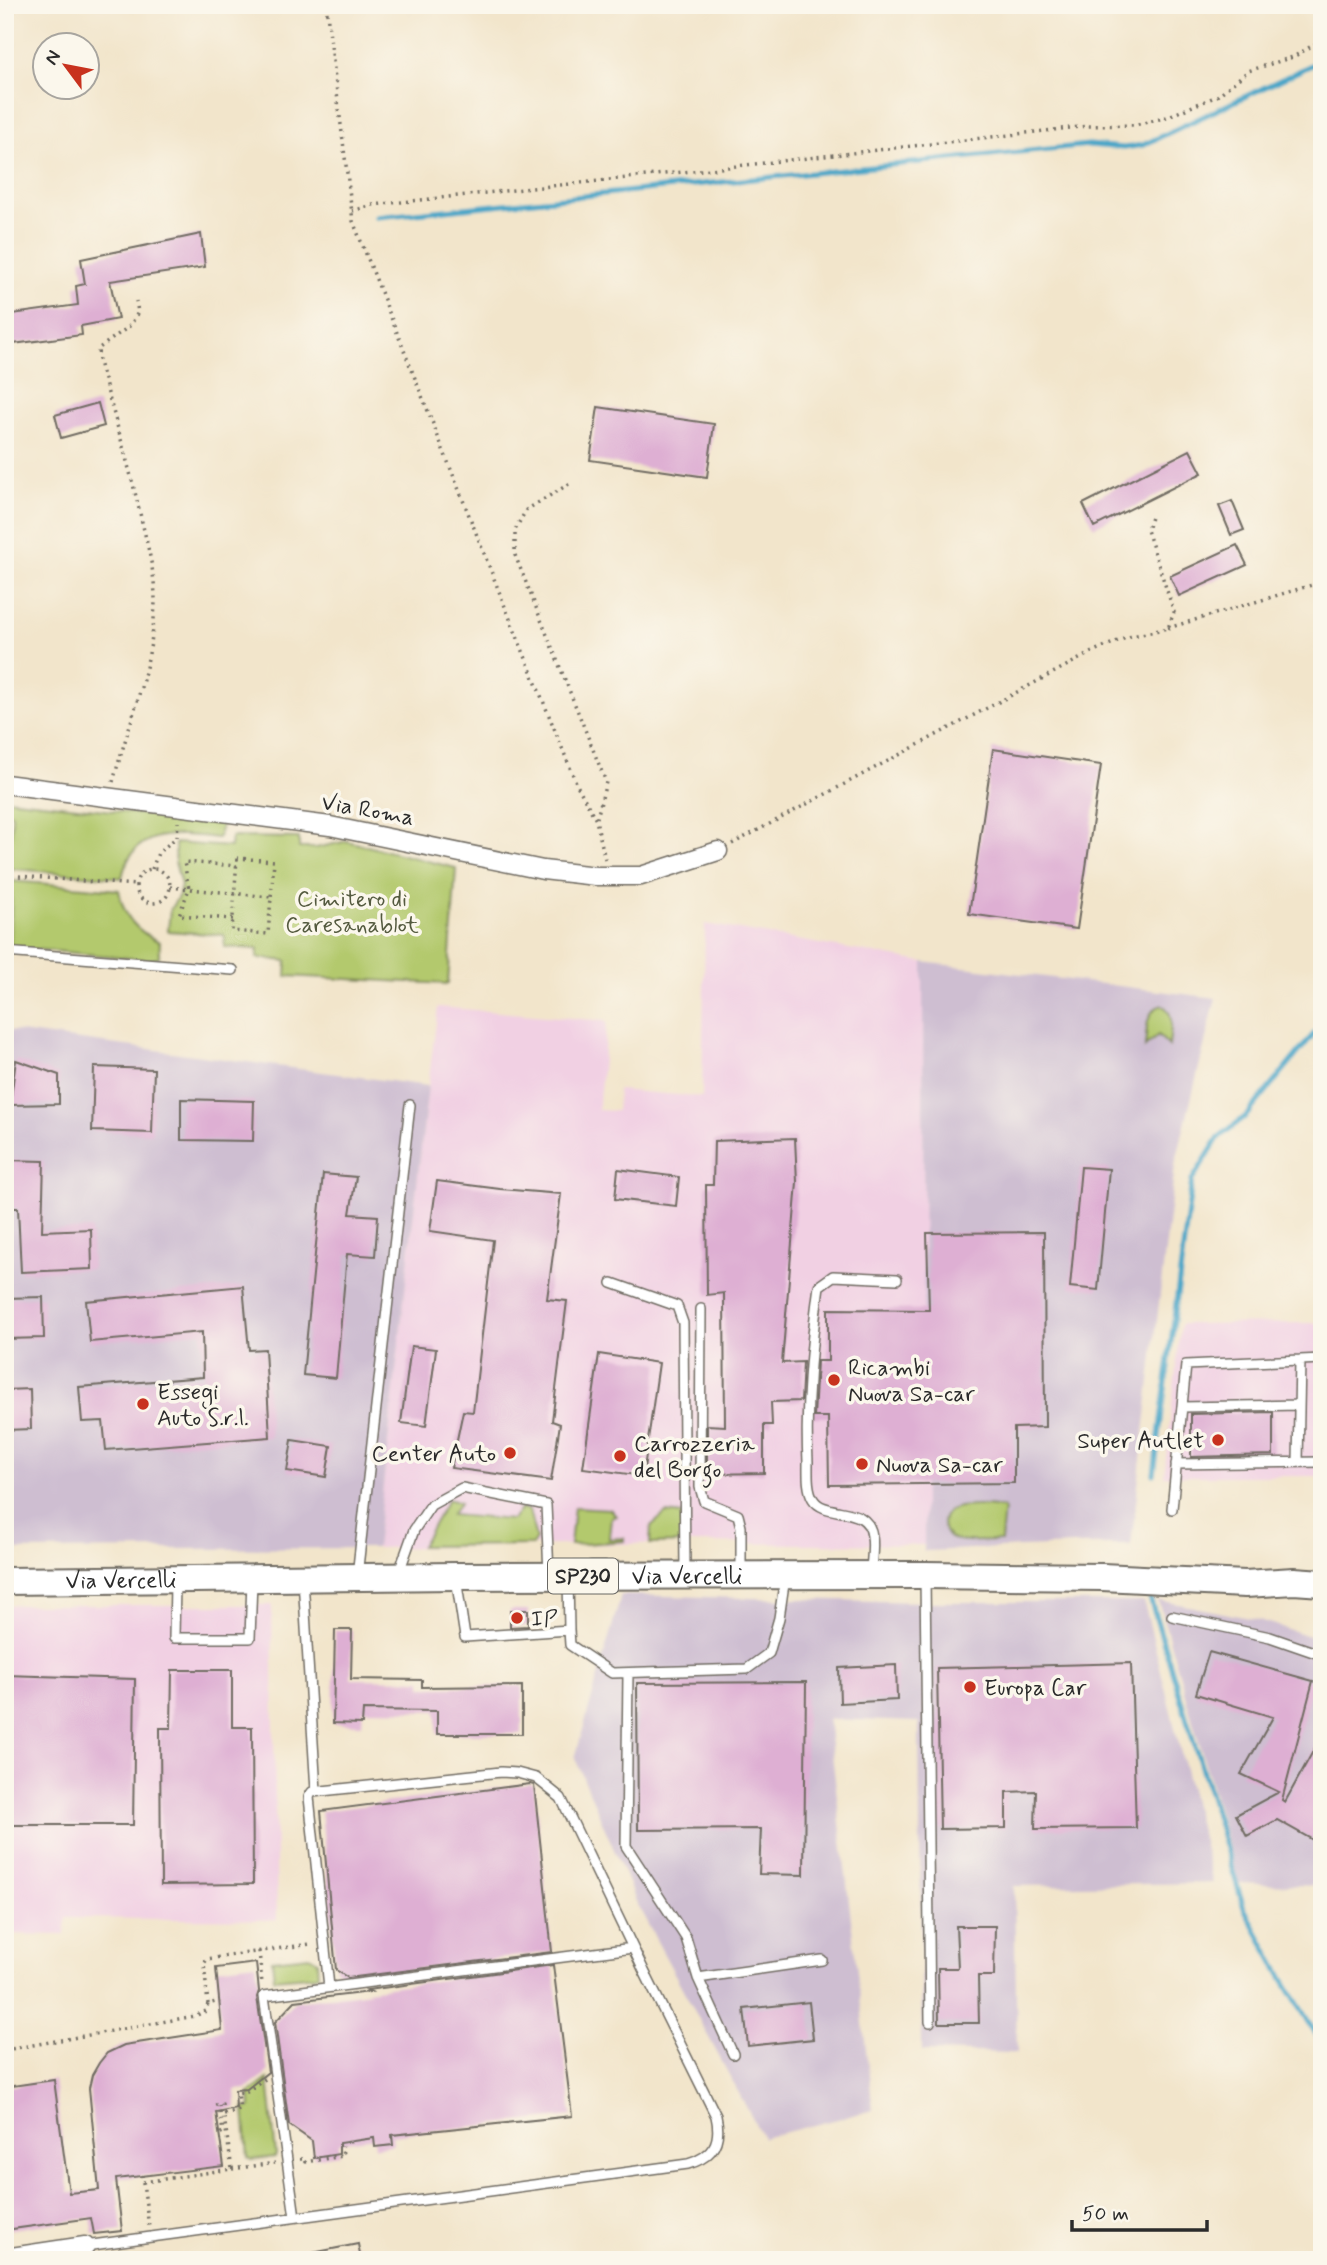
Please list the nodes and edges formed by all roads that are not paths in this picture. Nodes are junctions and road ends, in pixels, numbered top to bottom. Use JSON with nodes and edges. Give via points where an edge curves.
{"nodes":[{"id":1,"x":5,"y":784,"type":"edge"},
{"id":2,"x":718,"y":851,"type":"road end"},
{"id":3,"x":5,"y":952,"type":"edge"},
{"id":4,"x":233,"y":970,"type":"dead end"},
{"id":5,"x":410,"y":1105,"type":"dead end"},
{"id":6,"x":897,"y":1279,"type":"dead end"},
{"id":7,"x":612,"y":1283,"type":"dead end"},
{"id":8,"x":701,"y":1310,"type":"dead end"},
{"id":9,"x":1322,"y":1359,"type":"edge"},
{"id":10,"x":1300,"y":1360,"type":"junction"},
{"id":11,"x":1299,"y":1405,"type":"junction"},
{"id":12,"x":1182,"y":1407,"type":"junction"},
{"id":13,"x":1298,"y":1462,"type":"junction"},
{"id":14,"x":1322,"y":1462,"type":"edge"},
{"id":15,"x":1175,"y":1464,"type":"junction"},
{"id":16,"x":1172,"y":1509,"type":"dead end"},
{"id":17,"x":925,"y":1575,"type":"junction"},
{"id":18,"x":456,"y":1576,"type":"junction"},
{"id":19,"x":558,"y":1576,"type":"junction"},
{"id":20,"x":741,"y":1576,"type":"junction"},
{"id":21,"x":871,"y":1576,"type":"junction"},
{"id":22,"x":357,"y":1577,"type":"junction"},
{"id":23,"x":397,"y":1577,"type":"junction"},
{"id":24,"x":685,"y":1577,"type":"junction"},
{"id":25,"x":785,"y":1577,"type":"junction"},
{"id":26,"x":176,"y":1578,"type":"junction"},
{"id":27,"x":252,"y":1578,"type":"junction"},
{"id":28,"x":303,"y":1578,"type":"junction"},
{"id":29,"x":5,"y":1581,"type":"edge"},
{"id":30,"x":1322,"y":1583,"type":"edge"},
{"id":31,"x":1245,"y":1584,"type":"junction"},
{"id":32,"x":1322,"y":1601,"type":"edge"},
{"id":33,"x":1172,"y":1616,"type":"dead end"},
{"id":34,"x":569,"y":1630,"type":"junction"},
{"id":35,"x":1322,"y":1654,"type":"edge"},
{"id":36,"x":628,"y":1673,"type":"junction"},
{"id":37,"x":316,"y":1791,"type":"junction"},
{"id":38,"x":633,"y":1948,"type":"junction"},
{"id":39,"x":822,"y":1960,"type":"dead end"},
{"id":40,"x":698,"y":1978,"type":"junction"},
{"id":41,"x":329,"y":1987,"type":"junction"},
{"id":42,"x":930,"y":2022,"type":"dead end"},
{"id":43,"x":733,"y":2054,"type":"dead end"},
{"id":44,"x":295,"y":2217,"type":"junction"},
{"id":45,"x":85,"y":2246,"type":"joint"},
{"id":46,"x":5,"y":2258,"type":"edge"}],
"edges":[{"from":1,"to":2,"type":"street","name":"Via Roma","via":[[330,826],[543,870],[641,876]]},
{"from":3,"to":4,"type":"lane"},
{"from":5,"to":22,"type":"lane"},
{"from":6,"to":21,"type":"lane","via":[[833,1276],[819,1286],[811,1339],[808,1482],[813,1499],[821,1506],[857,1516],[867,1524],[872,1535]]},
{"from":7,"to":24,"type":"lane","via":[[677,1306],[684,1323]]},
{"from":8,"to":20,"type":"lane","via":[[700,1487],[704,1501],[738,1515]]},
{"from":9,"to":10,"type":"lane"},
{"from":10,"to":11,"type":"lane"},
{"from":10,"to":12,"type":"lane","via":[[1186,1365]]},
{"from":11,"to":12,"type":"lane"},
{"from":11,"to":13,"type":"lane"},
{"from":12,"to":15,"type":"lane"},
{"from":13,"to":14,"type":"lane"},
{"from":13,"to":15,"type":"lane"},
{"from":15,"to":16,"type":"lane"},
{"from":17,"to":21,"type":"main road","name":"Via Vercelli","number":"SP230"},
{"from":17,"to":31,"type":"main road","name":"Via Vercelli","number":"SP230"},
{"from":17,"to":42,"type":"lane"},
{"from":18,"to":19,"type":"main road","name":"Via Vercelli","number":"SP230"},
{"from":18,"to":23,"type":"main road","name":"Via Vercelli","number":"SP230"},
{"from":18,"to":34,"type":"lane","via":[[465,1637]]},
{"from":19,"to":23,"type":"lane","via":[[546,1504],[462,1488],[431,1505],[414,1530]]},
{"from":19,"to":24,"type":"main road","name":"Via Vercelli","number":"SP230"},
{"from":19,"to":34,"type":"lane"},
{"from":20,"to":24,"type":"main road","name":"Via Vercelli","number":"SP230"},
{"from":20,"to":25,"type":"main road","name":"Via Vercelli","number":"SP230"},
{"from":21,"to":25,"type":"main road","name":"Via Vercelli","number":"SP230"},
{"from":22,"to":23,"type":"main road","name":"Via Vercelli","number":"SP230"},
{"from":22,"to":28,"type":"main road","name":"Via Vercelli","number":"SP230"},
{"from":25,"to":36,"type":"lane","via":[[769,1653],[747,1670]]},
{"from":26,"to":27,"type":"main road","name":"Via Vercelli","number":"SP230"},
{"from":26,"to":27,"type":"lane","via":[[174,1639],[250,1638]]},
{"from":26,"to":29,"type":"main road","name":"Via Vercelli","number":"SP230"},
{"from":27,"to":28,"type":"main road","name":"Via Vercelli","number":"SP230"},
{"from":28,"to":37,"type":"lane"},
{"from":30,"to":31,"type":"main road","name":"Via Vercelli","number":"SP230"},
{"from":31,"to":32,"type":"main road","name":"Via Vercelli","number":"SP230"},
{"from":33,"to":35,"type":"lane","via":[[1270,1637]]},
{"from":34,"to":36,"type":"lane","via":[[570,1645],[612,1673]]},
{"from":36,"to":40,"type":"lane","via":[[626,1846],[686,1938]]},
{"from":37,"to":38,"type":"lane","via":[[501,1772],[536,1778],[561,1798]]},
{"from":37,"to":41,"type":"lane","via":[[309,1797]]},
{"from":38,"to":41,"type":"lane"},
{"from":38,"to":44,"type":"lane","via":[[716,2116],[717,2137],[703,2160]]},
{"from":39,"to":40,"type":"lane"},
{"from":40,"to":43,"type":"lane"},
{"from":41,"to":44,"type":"lane","via":[[264,1996]]},
{"from":44,"to":45,"type":"lane"},
{"from":45,"to":46,"type":"street"}]}
